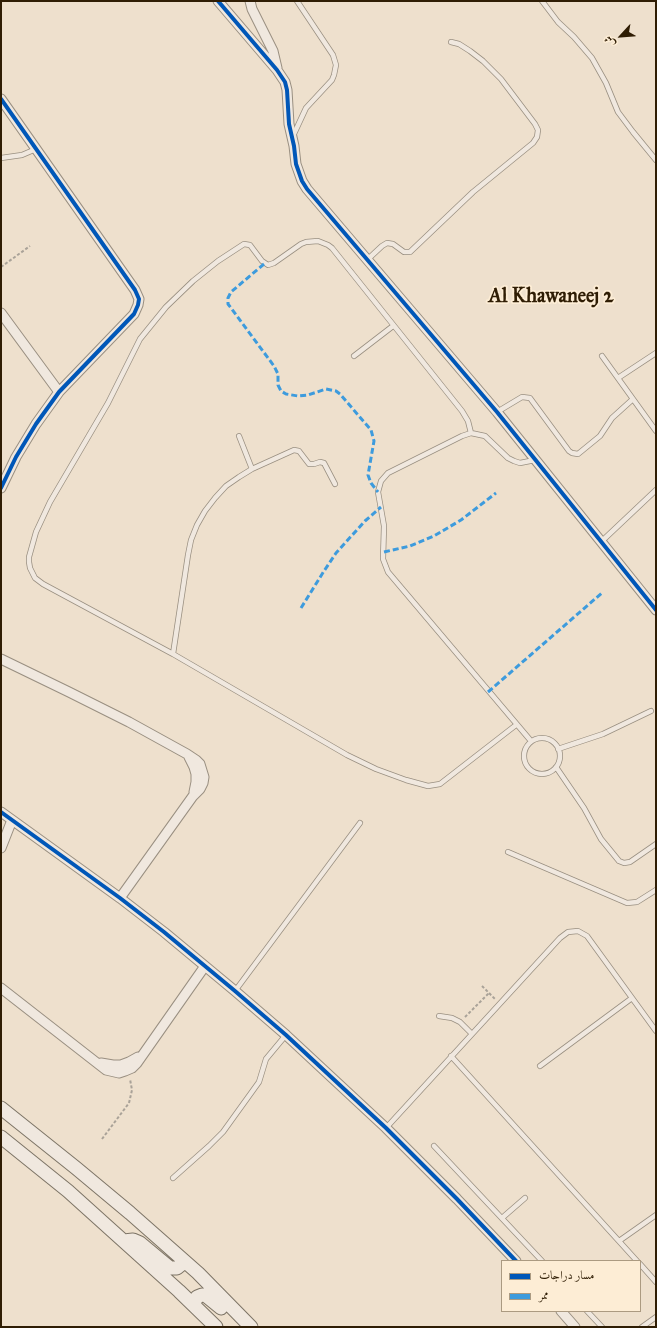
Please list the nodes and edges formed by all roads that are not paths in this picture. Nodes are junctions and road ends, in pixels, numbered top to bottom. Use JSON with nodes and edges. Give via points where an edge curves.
{"nodes":[{"id":1,"x":218,"y":1,"type":"edge"},
{"id":2,"x":250,"y":1,"type":"edge"},
{"id":3,"x":297,"y":1,"type":"edge"},
{"id":4,"x":542,"y":1,"type":"edge"},
{"id":5,"x":451,"y":42,"type":"dead end"},
{"id":6,"x":277,"y":70,"type":"junction"},
{"id":7,"x":1,"y":99,"type":"edge"},
{"id":8,"x":292,"y":137,"type":"junction"},
{"id":9,"x":36,"y":149,"type":"junction"},
{"id":10,"x":1,"y":158,"type":"edge"},
{"id":11,"x":656,"y":160,"type":"edge"},
{"id":12,"x":367,"y":260,"type":"junction"},
{"id":13,"x":1,"y":313,"type":"edge"},
{"id":14,"x":393,"y":326,"type":"junction"},
{"id":15,"x":656,"y":353,"type":"edge"},
{"id":16,"x":354,"y":356,"type":"dead end"},
{"id":17,"x":602,"y":356,"type":"dead end"},
{"id":18,"x":618,"y":378,"type":"junction"},
{"id":19,"x":59,"y":392,"type":"junction"},
{"id":20,"x":633,"y":399,"type":"junction"},
{"id":21,"x":497,"y":412,"type":"junction"},
{"id":22,"x":656,"y":431,"type":"edge"},
{"id":23,"x":471,"y":433,"type":"junction"},
{"id":24,"x":239,"y":436,"type":"dead end"},
{"id":25,"x":536,"y":460,"type":"junction"},
{"id":26,"x":252,"y":469,"type":"junction"},
{"id":27,"x":335,"y":484,"type":"dead end"},
{"id":28,"x":1,"y":488,"type":"edge"},
{"id":29,"x":656,"y":490,"type":"edge"},
{"id":30,"x":602,"y":541,"type":"junction"},
{"id":31,"x":656,"y":610,"type":"edge"},
{"id":32,"x":172,"y":654,"type":"junction"},
{"id":33,"x":1,"y":659,"type":"edge"},
{"id":34,"x":651,"y":711,"type":"dead end"},
{"id":35,"x":516,"y":725,"type":"junction"},
{"id":36,"x":530,"y":741,"type":"junction"},
{"id":37,"x":558,"y":749,"type":"junction"},
{"id":38,"x":556,"y":767,"type":"junction"},
{"id":39,"x":1,"y":812,"type":"edge"},
{"id":40,"x":12,"y":820,"type":"junction"},
{"id":41,"x":360,"y":823,"type":"dead end"},
{"id":42,"x":656,"y":844,"type":"edge"},
{"id":43,"x":1,"y":848,"type":"edge"},
{"id":44,"x":508,"y":852,"type":"dead end"},
{"id":45,"x":656,"y":890,"type":"edge"},
{"id":46,"x":120,"y":898,"type":"junction"},
{"id":47,"x":205,"y":966,"type":"junction"},
{"id":48,"x":1,"y":988,"type":"edge"},
{"id":49,"x":235,"y":990,"type":"junction"},
{"id":50,"x":632,"y":998,"type":"junction"},
{"id":51,"x":439,"y":1016,"type":"dead end"},
{"id":52,"x":656,"y":1031,"type":"edge"},
{"id":53,"x":472,"y":1033,"type":"junction"},
{"id":54,"x":286,"y":1035,"type":"junction"},
{"id":55,"x":142,"y":1054,"type":"junction"},
{"id":56,"x":451,"y":1056,"type":"junction"},
{"id":57,"x":97,"y":1062,"type":"junction"},
{"id":58,"x":540,"y":1066,"type":"dead end"},
{"id":59,"x":1,"y":1108,"type":"edge"},
{"id":60,"x":386,"y":1128,"type":"junction"},
{"id":61,"x":4,"y":1142,"type":"edge"},
{"id":62,"x":434,"y":1146,"type":"dead end"},
{"id":63,"x":173,"y":1178,"type":"dead end"},
{"id":64,"x":525,"y":1198,"type":"dead end"},
{"id":65,"x":656,"y":1215,"type":"edge"},
{"id":66,"x":502,"y":1218,"type":"junction"},
{"id":67,"x":124,"y":1241,"type":"junction"},
{"id":68,"x":619,"y":1241,"type":"junction"},
{"id":69,"x":183,"y":1260,"type":"junction"},
{"id":70,"x":515,"y":1260,"type":"edge"},
{"id":71,"x":541,"y":1260,"type":"edge"},
{"id":72,"x":636,"y":1260,"type":"edge"},
{"id":73,"x":641,"y":1265,"type":"edge"},
{"id":74,"x":656,"y":1282,"type":"edge"},
{"id":75,"x":195,"y":1306,"type":"junction"},
{"id":76,"x":561,"y":1312,"type":"edge"},
{"id":77,"x":588,"y":1312,"type":"edge"},
{"id":78,"x":656,"y":1317,"type":"edge"},
{"id":79,"x":249,"y":1325,"type":"edge"},
{"id":80,"x":216,"y":1327,"type":"edge"},
{"id":81,"x":575,"y":1327,"type":"edge"},
{"id":82,"x":602,"y":1327,"type":"edge"},
{"id":83,"x":642,"y":1327,"type":"edge"}],
"edges":[{"from":1,"to":6,"type":"street"},
{"from":2,"to":6,"type":"street","via":[[273,51]]},
{"from":3,"to":8,"type":"lane","via":[[333,55],[336,65],[332,80],[306,108]]},
{"from":4,"to":11,"type":"lane","via":[[592,58],[618,112]]},
{"from":5,"to":12,"type":"lane","via":[[465,47],[498,75],[535,124],[538,130],[537,137],[410,252],[387,244]]},
{"from":6,"to":8,"type":"street","via":[[287,90]]},
{"from":7,"to":9,"type":"street"},
{"from":8,"to":12,"type":"street","via":[[296,164],[304,185]]},
{"from":9,"to":10,"type":"lane","via":[[22,155]]},
{"from":9,"to":19,"type":"street","via":[[139,299],[134,314]]},
{"from":12,"to":21,"type":"street"},
{"from":13,"to":19,"type":"street"},
{"from":14,"to":16,"type":"lane"},
{"from":14,"to":23,"type":"lane","via":[[462,411]]},
{"from":14,"to":32,"type":"lane","via":[[328,245],[318,241],[306,242],[268,265],[250,245],[244,244],[193,281],[166,307],[140,340],[108,402],[50,502],[36,532],[29,562],[32,573],[39,581]]},
{"from":15,"to":18,"type":"lane"},
{"from":17,"to":18,"type":"lane"},
{"from":18,"to":20,"type":"lane"},
{"from":19,"to":28,"type":"street","via":[[32,430]]},
{"from":20,"to":21,"type":"lane","via":[[612,418],[598,438],[578,454],[569,451],[530,398],[522,397]]},
{"from":20,"to":22,"type":"lane"},
{"from":21,"to":25,"type":"street"},
{"from":23,"to":25,"type":"lane","via":[[485,436],[514,461],[520,463]]},
{"from":23,"to":35,"type":"lane","via":[[388,473],[380,481],[378,492],[384,526],[385,566]]},
{"from":24,"to":26,"type":"lane"},
{"from":25,"to":30,"type":"street"},
{"from":26,"to":27,"type":"lane","via":[[297,450],[309,464],[324,463]]},
{"from":26,"to":32,"type":"lane","via":[[230,483],[214,498],[197,525],[188,555]]},
{"from":29,"to":30,"type":"lane"},
{"from":30,"to":31,"type":"street"},
{"from":32,"to":35,"type":"lane","via":[[347,755],[386,773],[422,785],[434,786],[446,781]]},
{"from":33,"to":46,"type":"street","via":[[76,695],[187,754],[200,764],[204,777],[200,789]]},
{"from":34,"to":37,"type":"lane","via":[[603,734]]},
{"from":35,"to":36,"type":"lane"},
{"from":36,"to":37,"type":"lane","via":[[545,738],[553,742]]},
{"from":36,"to":38,"type":"lane","via":[[524,751],[528,768],[542,774]]},
{"from":37,"to":38,"type":"lane"},
{"from":38,"to":42,"type":"lane","via":[[584,808],[601,839],[618,860],[630,862]]},
{"from":39,"to":40,"type":"street"},
{"from":40,"to":43,"type":"street"},
{"from":40,"to":46,"type":"street"},
{"from":41,"to":49,"type":"lane"},
{"from":44,"to":45,"type":"lane","via":[[627,904],[637,902]]},
{"from":46,"to":47,"type":"street"},
{"from":47,"to":49,"type":"street"},
{"from":47,"to":55,"type":"street"},
{"from":48,"to":57,"type":"street"},
{"from":49,"to":54,"type":"street"},
{"from":50,"to":52,"type":"lane"},
{"from":50,"to":53,"type":"lane","via":[[587,936],[578,931],[568,932]]},
{"from":50,"to":58,"type":"lane"},
{"from":51,"to":53,"type":"lane","via":[[448,1016],[460,1022]]},
{"from":53,"to":56,"type":"lane"},
{"from":54,"to":60,"type":"street"},
{"from":54,"to":63,"type":"lane","via":[[266,1059],[259,1082],[223,1132]]},
{"from":55,"to":57,"type":"street","via":[[121,1065]]},
{"from":55,"to":57,"type":"street","via":[[137,1063],[126,1071],[112,1072]]},
{"from":56,"to":60,"type":"lane"},
{"from":56,"to":68,"type":"lane"},
{"from":59,"to":69,"type":"street","via":[[82,1173]]},
{"from":60,"to":70,"type":"street"},
{"from":61,"to":67,"type":"street","via":[[68,1191]]},
{"from":62,"to":66,"type":"lane"},
{"from":64,"to":66,"type":"lane"},
{"from":65,"to":68,"type":"lane"},
{"from":66,"to":71,"type":"lane"},
{"from":67,"to":69,"type":"street","via":[[133,1240],[140,1243],[170,1268],[177,1268]]},
{"from":67,"to":75,"type":"street"},
{"from":68,"to":72,"type":"lane"},
{"from":69,"to":79,"type":"street"},
{"from":73,"to":74,"type":"lane"},
{"from":75,"to":79,"type":"street","via":[[197,1297],[208,1296],[234,1320]]},
{"from":75,"to":80,"type":"street"},
{"from":76,"to":81,"type":"street"},
{"from":77,"to":82,"type":"lane"},
{"from":78,"to":83,"type":"lane"}]}
